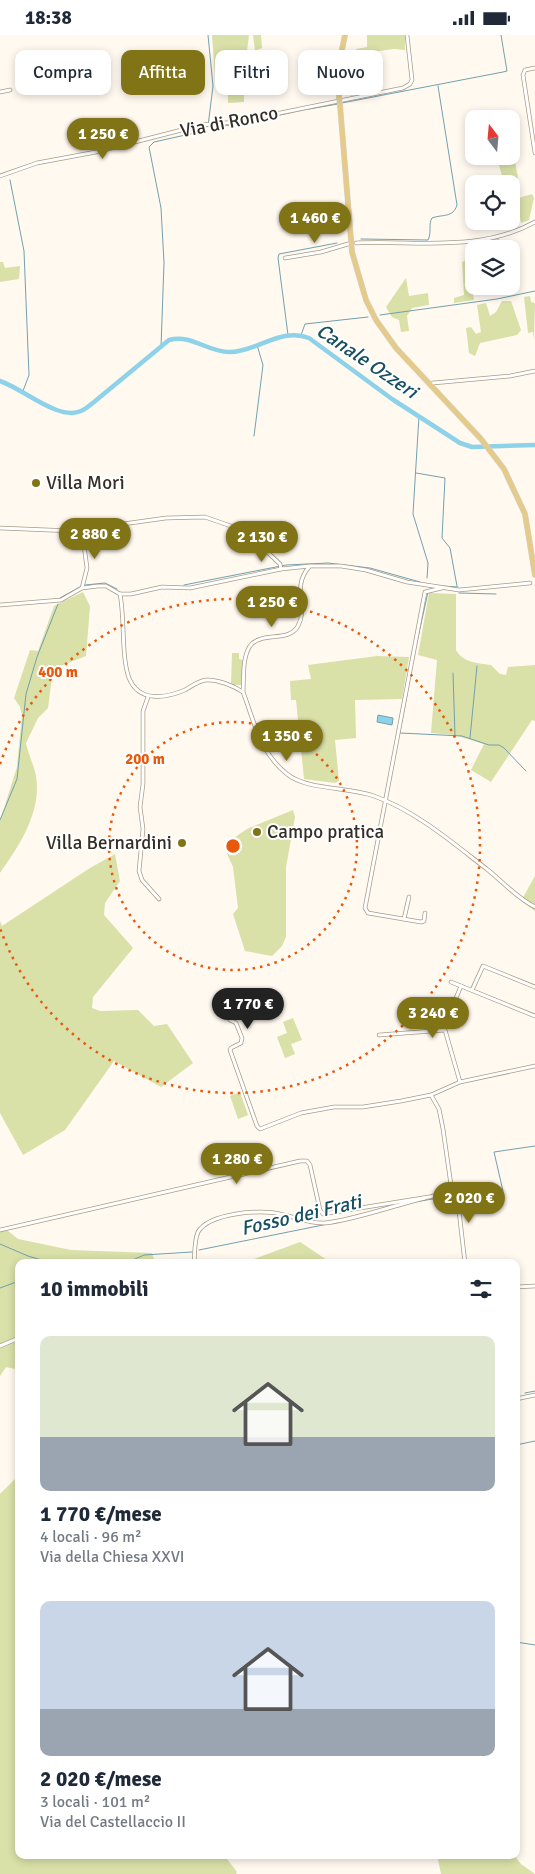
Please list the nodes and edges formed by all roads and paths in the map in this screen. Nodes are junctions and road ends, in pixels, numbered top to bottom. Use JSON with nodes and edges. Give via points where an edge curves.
{"nodes":[{"id":1,"x":345,"y":35,"type":"edge"},
{"id":2,"x":407,"y":35,"type":"edge"},
{"id":3,"x":535,"y":68,"type":"edge"},
{"id":4,"x":10,"y":90,"type":"dead end"},
{"id":5,"x":0,"y":92,"type":"edge"},
{"id":6,"x":535,"y":153,"type":"edge"},
{"id":7,"x":0,"y":176,"type":"edge"},
{"id":8,"x":535,"y":222,"type":"edge"},
{"id":9,"x":356,"y":243,"type":"dead end"},
{"id":10,"x":348,"y":244,"type":"dead end"},
{"id":11,"x":285,"y":257,"type":"dead end"},
{"id":12,"x":535,"y":371,"type":"edge"},
{"id":13,"x":433,"y":383,"type":"dead end"},
{"id":14,"x":0,"y":528,"type":"edge"},
{"id":15,"x":82,"y":530,"type":"junction"},
{"id":16,"x":280,"y":567,"type":"junction"},
{"id":17,"x":310,"y":567,"type":"junction"},
{"id":18,"x":535,"y":575,"type":"edge"},
{"id":19,"x":530,"y":583,"type":"dead end"},
{"id":20,"x":82,"y":588,"type":"junction"},
{"id":21,"x":442,"y":589,"type":"junction"},
{"id":22,"x":120,"y":594,"type":"junction"},
{"id":23,"x":0,"y":605,"type":"edge"},
{"id":24,"x":243,"y":692,"type":"junction"},
{"id":25,"x":148,"y":697,"type":"junction"},
{"id":26,"x":385,"y":801,"type":"junction"},
{"id":27,"x":408,"y":897,"type":"dead end"},
{"id":28,"x":159,"y":899,"type":"dead end"},
{"id":29,"x":535,"y":907,"type":"edge"},
{"id":30,"x":425,"y":913,"type":"dead end"},
{"id":31,"x":404,"y":919,"type":"junction"},
{"id":32,"x":451,"y":982,"type":"dead end"},
{"id":33,"x":461,"y":986,"type":"junction"},
{"id":34,"x":535,"y":987,"type":"edge"},
{"id":35,"x":472,"y":990,"type":"junction"},
{"id":36,"x":446,"y":1005,"type":"dead end"},
{"id":37,"x":223,"y":1009,"type":"dead end"},
{"id":38,"x":535,"y":1016,"type":"edge"},
{"id":39,"x":379,"y":1035,"type":"dead end"},
{"id":40,"x":535,"y":1066,"type":"edge"},
{"id":41,"x":460,"y":1082,"type":"junction"},
{"id":42,"x":431,"y":1095,"type":"junction"},
{"id":43,"x":452,"y":1192,"type":"junction"},
{"id":44,"x":435,"y":1196,"type":"junction"},
{"id":45,"x":0,"y":1230,"type":"edge"},
{"id":46,"x":194,"y":1259,"type":"edge"},
{"id":47,"x":465,"y":1259,"type":"edge"},
{"id":48,"x":535,"y":1286,"type":"edge"},
{"id":49,"x":520,"y":1287,"type":"edge"},
{"id":50,"x":15,"y":1340,"type":"edge"},
{"id":51,"x":0,"y":1346,"type":"edge"},
{"id":52,"x":535,"y":1395,"type":"edge"},
{"id":53,"x":520,"y":1398,"type":"edge"}],
"edges":[{"from":1,"to":18,"type":"main road","bridge":true,"via":[[339,64],[340,105],[352,252],[366,300],[392,344],[499,460],[525,514]]},
{"from":2,"to":7,"type":"street","name":"Via di Ronco","via":[[412,72],[408,86],[236,122],[201,125],[38,163]]},
{"from":3,"to":6,"type":"street","via":[[526,70],[522,75]]},
{"from":4,"to":5,"type":"street"},
{"from":8,"to":9,"type":"street","via":[[514,232],[480,241],[428,245]]},
{"from":10,"to":11,"type":"street"},
{"from":12,"to":13,"type":"street"},
{"from":14,"to":15,"type":"street"},
{"from":15,"to":16,"type":"street","via":[[205,517],[244,531]]},
{"from":15,"to":20,"type":"street","via":[[87,568]]},
{"from":16,"to":17,"type":"street"},
{"from":16,"to":22,"type":"street","via":[[190,588],[162,587]]},
{"from":17,"to":21,"type":"street","via":[[341,566],[366,570]]},
{"from":17,"to":24,"type":"street","via":[[300,581],[298,627],[289,634],[250,646]]},
{"from":19,"to":21,"type":"street"},
{"from":20,"to":22,"type":"street","via":[[106,586]]},
{"from":20,"to":23,"type":"street","via":[[61,600]]},
{"from":21,"to":26,"type":"street","via":[[425,592]]},
{"from":22,"to":25,"type":"street","via":[[128,676]]},
{"from":24,"to":25,"type":"street","via":[[209,680],[166,696]]},
{"from":24,"to":26,"type":"street","via":[[259,737],[288,775],[300,781],[365,793]]},
{"from":25,"to":28,"type":"street","via":[[143,711],[140,807],[143,829],[139,871],[142,880]]},
{"from":26,"to":29,"type":"street","via":[[408,811]]},
{"from":26,"to":31,"type":"street","via":[[365,908],[368,913]]},
{"from":27,"to":31,"type":"street"},
{"from":30,"to":31,"type":"street","via":[[423,922]]},
{"from":32,"to":33,"type":"street"},
{"from":33,"to":35,"type":"street"},
{"from":33,"to":36,"type":"street","via":[[454,1003]]},
{"from":34,"to":35,"type":"street","via":[[483,966]]},
{"from":35,"to":38,"type":"street"},
{"from":37,"to":42,"type":"street","via":[[236,1023],[242,1038],[241,1043],[230,1050],[260,1129],[301,1113],[334,1107],[363,1107]]},
{"from":39,"to":41,"type":"street","via":[[445,1030]]},
{"from":40,"to":41,"type":"street"},
{"from":41,"to":42,"type":"street"},
{"from":42,"to":43,"type":"street","via":[[439,1109]]},
{"from":43,"to":44,"type":"street"},
{"from":43,"to":47,"type":"street","via":[[459,1211]]},
{"from":44,"to":45,"type":"street","via":[[323,1214],[310,1165],[307,1161],[300,1161]]},
{"from":44,"to":46,"type":"street","via":[[322,1223],[279,1213],[256,1211],[238,1214],[210,1222],[202,1228],[196,1237]]},
{"from":48,"to":49,"type":"street"},
{"from":50,"to":51,"type":"street"},
{"from":52,"to":53,"type":"street"}]}
